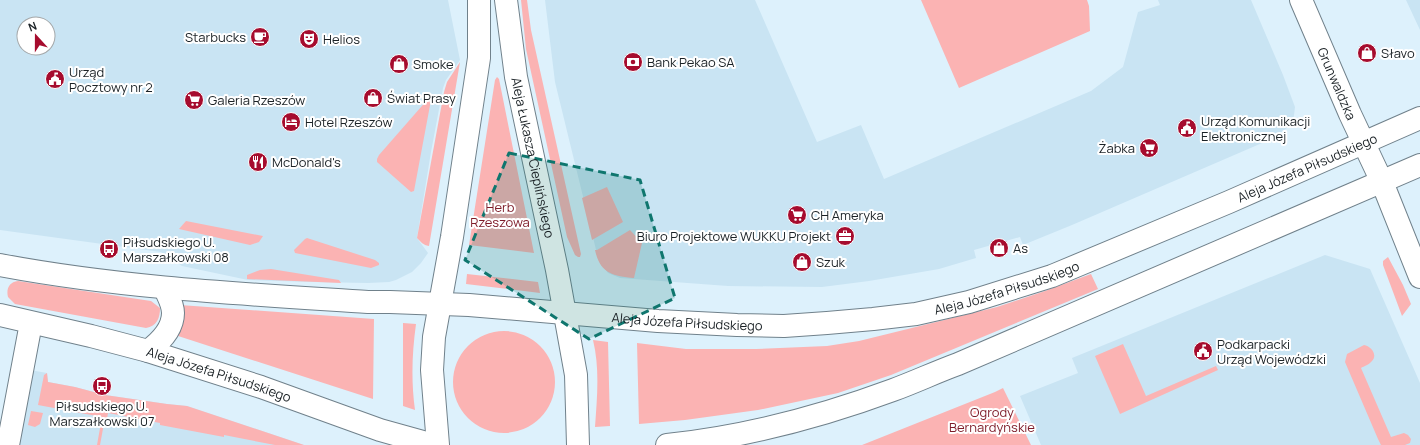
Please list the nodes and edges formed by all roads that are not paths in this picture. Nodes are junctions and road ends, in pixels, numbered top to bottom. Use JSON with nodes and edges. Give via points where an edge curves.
{"nodes":[{"id":1,"x":479,"y":0,"type":"edge"},
{"id":2,"x":506,"y":0,"type":"edge"},
{"id":3,"x":1301,"y":0,"type":"edge"},
{"id":4,"x":1420,"y":118,"type":"edge"},
{"id":5,"x":1364,"y":143,"type":"junction"},
{"id":6,"x":1420,"y":165,"type":"edge"},
{"id":7,"x":1382,"y":182,"type":"junction"},
{"id":8,"x":4,"y":270,"type":"edge"},
{"id":9,"x":1420,"y":277,"type":"edge"},
{"id":10,"x":165,"y":289,"type":"junction"},
{"id":11,"x":440,"y":304,"type":"junction"},
{"id":12,"x":565,"y":314,"type":"junction"},
{"id":13,"x":0,"y":315,"type":"edge"},
{"id":14,"x":32,"y":323,"type":"junction"},
{"id":15,"x":148,"y":351,"type":"junction"},
{"id":16,"x":8,"y":445,"type":"edge"},
{"id":17,"x":434,"y":445,"type":"edge"},
{"id":18,"x":438,"y":445,"type":"edge"},
{"id":19,"x":578,"y":445,"type":"edge"},
{"id":20,"x":667,"y":445,"type":"edge"}],
"edges":[{"from":1,"to":11,"type":"main road","via":[[479,58]]},
{"from":2,"to":12,"type":"main road","name":"Aleja Łukasza Cieplińskiego","via":[[516,77]]},
{"from":3,"to":5,"type":"main road","name":"Grunwaldzka"},
{"from":4,"to":5,"type":"main road","name":"Aleja Józefa Piłsudskiego"},
{"from":5,"to":7,"type":"main road","name":"Grunwaldzka"},
{"from":5,"to":12,"type":"main road","name":"Aleja Józefa Piłsudskiego","via":[[1052,276],[969,302],[916,314],[784,326],[693,324]]},
{"from":6,"to":7,"type":"main road"},
{"from":7,"to":9,"type":"main road","name":"Grunwaldzka"},
{"from":7,"to":20,"type":"main road","via":[[893,390],[773,427]]},
{"from":8,"to":10,"type":"main road"},
{"from":10,"to":11,"type":"main road"},
{"from":10,"to":15,"type":"main road","via":[[173,313],[171,324],[166,334]]},
{"from":11,"to":12,"type":"main road","name":"Aleja Józefa Piłsudskiego"},
{"from":11,"to":18,"type":"main road","via":[[432,370]]},
{"from":12,"to":19,"type":"main road","name":"Aleja Łukasza Cieplińskiego","via":[[576,375]]},
{"from":13,"to":14,"type":"main road","name":"Aleja Józefa Piłsudskiego"},
{"from":14,"to":15,"type":"main road","name":"Aleja Józefa Piłsudskiego"},
{"from":14,"to":16,"type":"main road"},
{"from":15,"to":17,"type":"main road","name":"Aleja Józefa Piłsudskiego","via":[[261,387],[380,430]]}]}
